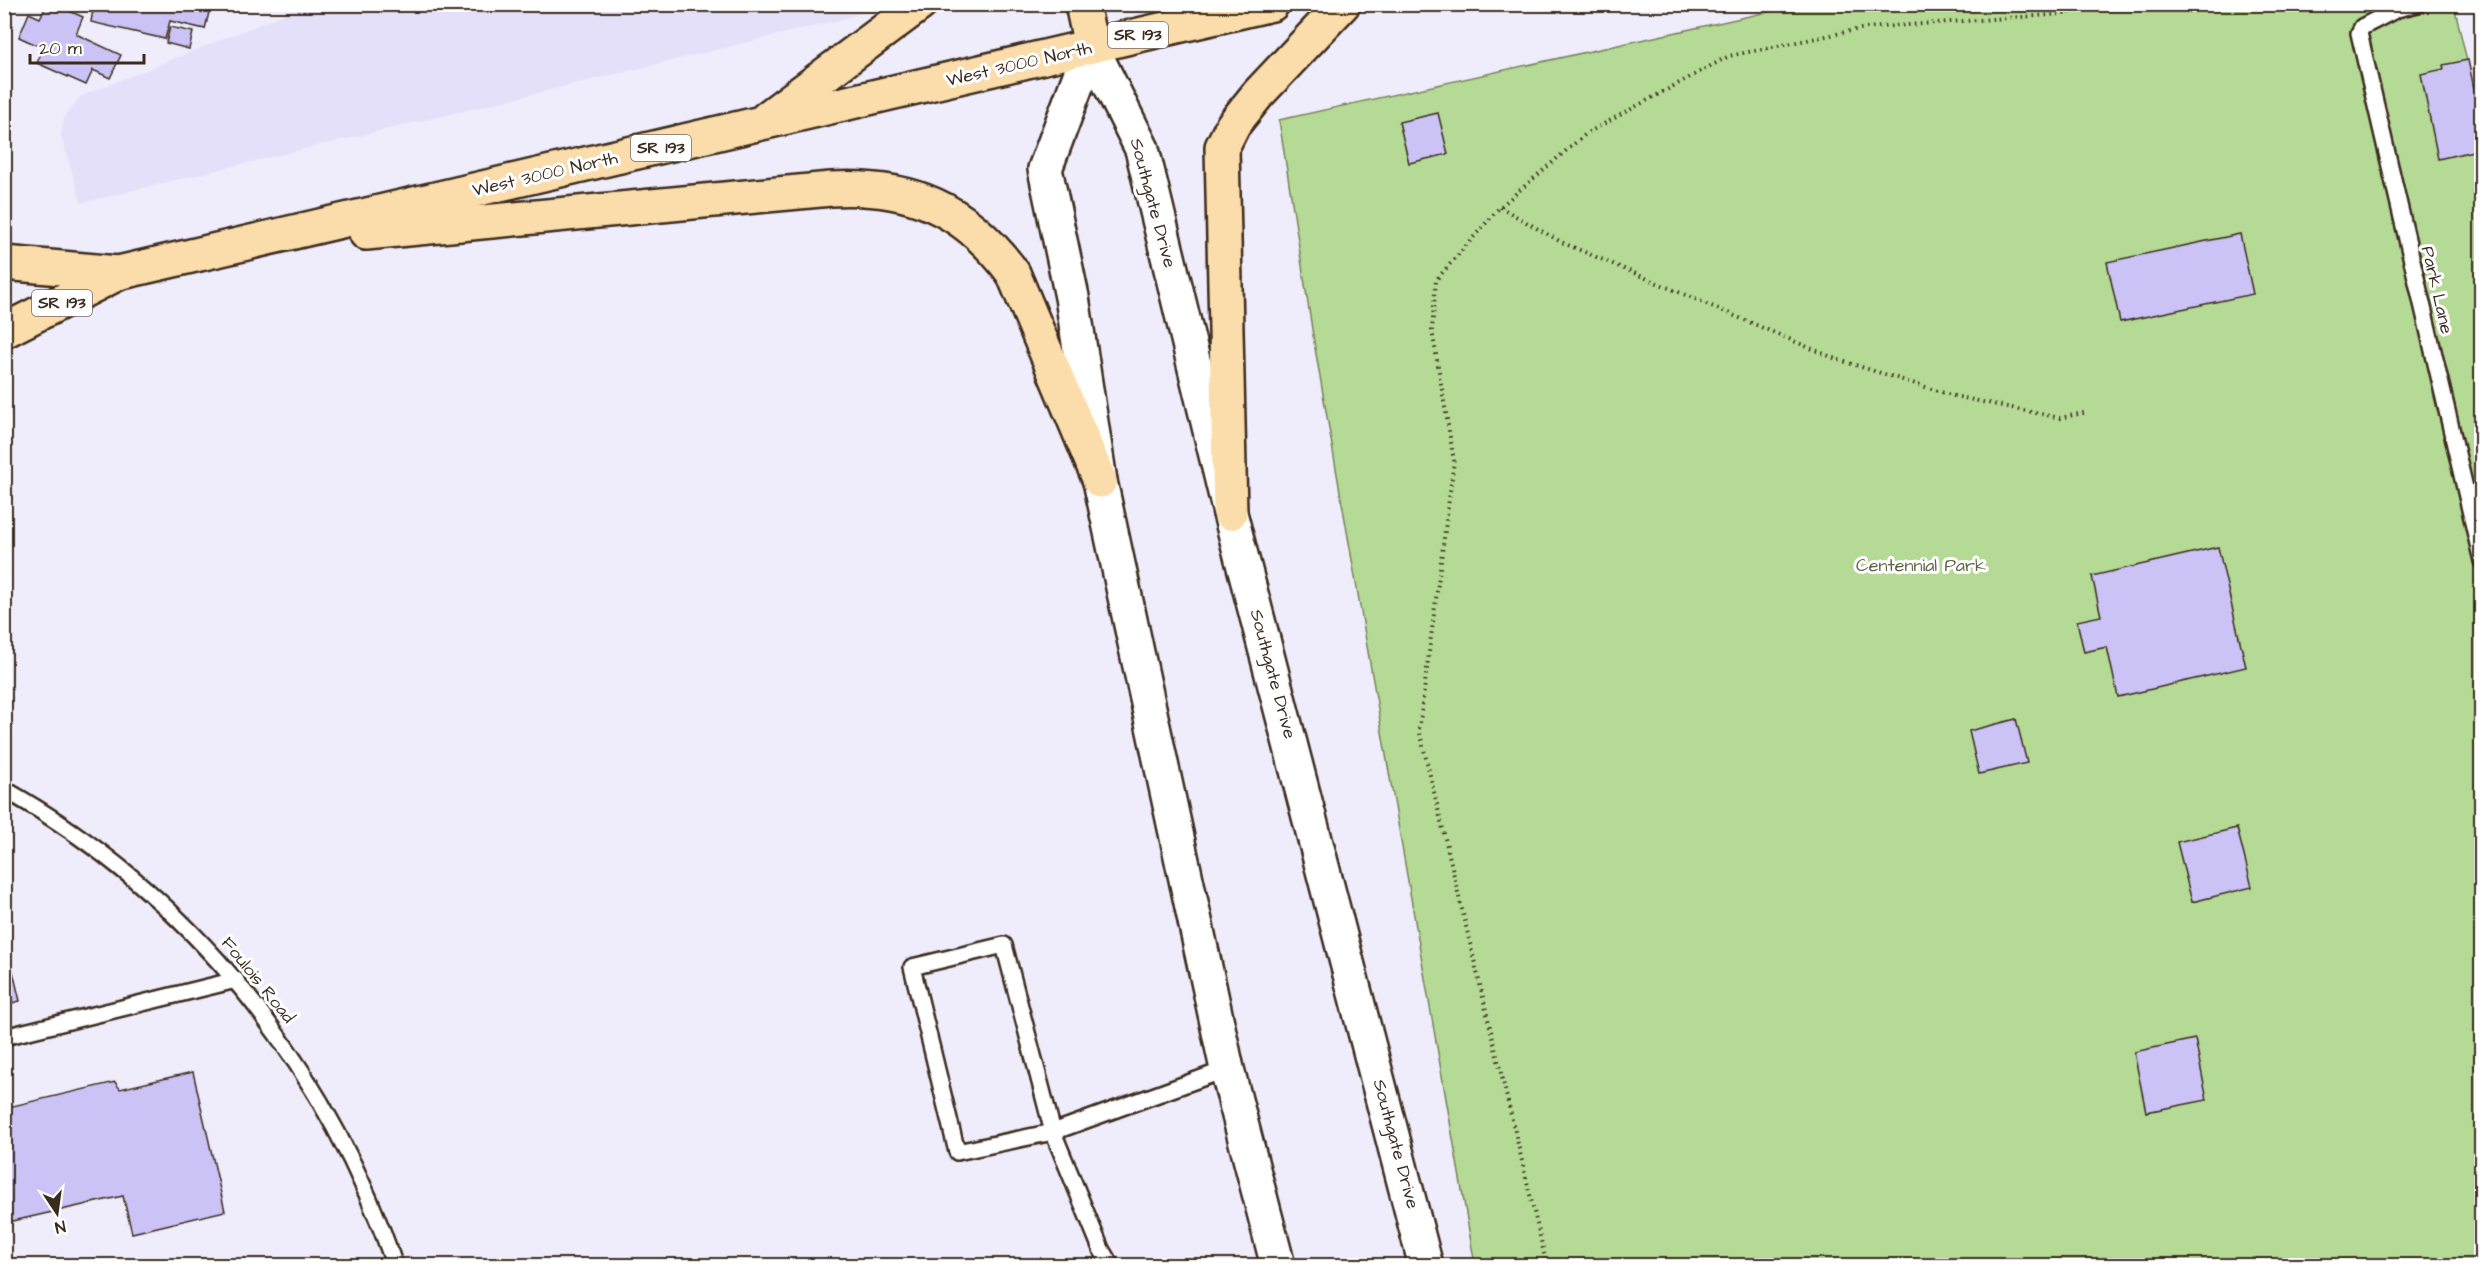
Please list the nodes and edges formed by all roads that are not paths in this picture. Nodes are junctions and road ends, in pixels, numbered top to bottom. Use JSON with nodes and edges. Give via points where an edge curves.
{"nodes":[{"id":1,"x":920,"y":4,"type":"edge"},
{"id":2,"x":1082,"y":4,"type":"edge"},
{"id":3,"x":1272,"y":4,"type":"edge"},
{"id":4,"x":1343,"y":4,"type":"edge"},
{"id":5,"x":2418,"y":4,"type":"edge"},
{"id":6,"x":1091,"y":46,"type":"junction"},
{"id":7,"x":756,"y":126,"type":"junction"},
{"id":8,"x":230,"y":246,"type":"junction"},
{"id":9,"x":4,"y":263,"type":"edge"},
{"id":10,"x":118,"y":273,"type":"junction"},
{"id":11,"x":4,"y":331,"type":"edge"},
{"id":12,"x":1100,"y":481,"type":"junction"},
{"id":13,"x":1230,"y":513,"type":"junction"},
{"id":14,"x":2481,"y":561,"type":"edge"},
{"id":15,"x":4,"y":789,"type":"edge"},
{"id":16,"x":236,"y":980,"type":"junction"},
{"id":17,"x":4,"y":1037,"type":"edge"},
{"id":18,"x":1227,"y":1069,"type":"junction"},
{"id":19,"x":1053,"y":1132,"type":"junction"},
{"id":20,"x":395,"y":1266,"type":"edge"},
{"id":21,"x":1111,"y":1266,"type":"edge"},
{"id":22,"x":1278,"y":1266,"type":"edge"},
{"id":23,"x":1426,"y":1266,"type":"edge"}],
"edges":[{"from":1,"to":7,"type":"main road"},
{"from":2,"to":6,"type":"main road"},
{"from":3,"to":6,"type":"main road","name":"West 3000 North","number":"SR 193"},
{"from":4,"to":13,"type":"main road","via":[[1258,94],[1233,125],[1222,147]]},
{"from":5,"to":14,"type":"lane","name":"Park Lane","via":[[2397,9],[2362,27],[2359,33]]},
{"from":6,"to":7,"type":"main road","name":"West 3000 North","number":"SR 193"},
{"from":6,"to":12,"type":"main road","via":[[1046,169],[1072,297]]},
{"from":6,"to":13,"type":"main road","name":"Southgate Drive","via":[[1142,149]]},
{"from":7,"to":8,"type":"main road","name":"West 3000 North","number":"SR 193"},
{"from":8,"to":10,"type":"main road","name":"West 3000 North","number":"SR 193"},
{"from":8,"to":12,"type":"main road","via":[[831,189],[874,188],[909,195],[968,225],[1013,273]]},
{"from":9,"to":10,"type":"main road","number":"SR 193"},
{"from":10,"to":11,"type":"main road","name":"West 3000 North","number":"SR 193"},
{"from":12,"to":18,"type":"main road"},
{"from":13,"to":23,"type":"main road","name":"Southgate Drive"},
{"from":15,"to":16,"type":"lane","name":"Foulois Road","via":[[117,864],[188,927]]},
{"from":16,"to":17,"type":"lane"},
{"from":16,"to":20,"type":"lane","name":"Foulois Road","via":[[289,1051],[327,1113],[366,1189]]},
{"from":18,"to":19,"type":"lane"},
{"from":18,"to":22,"type":"main road"},
{"from":19,"to":19,"type":"lane","via":[[957,1152],[912,967],[1004,945]]},
{"from":19,"to":21,"type":"lane"}]}
